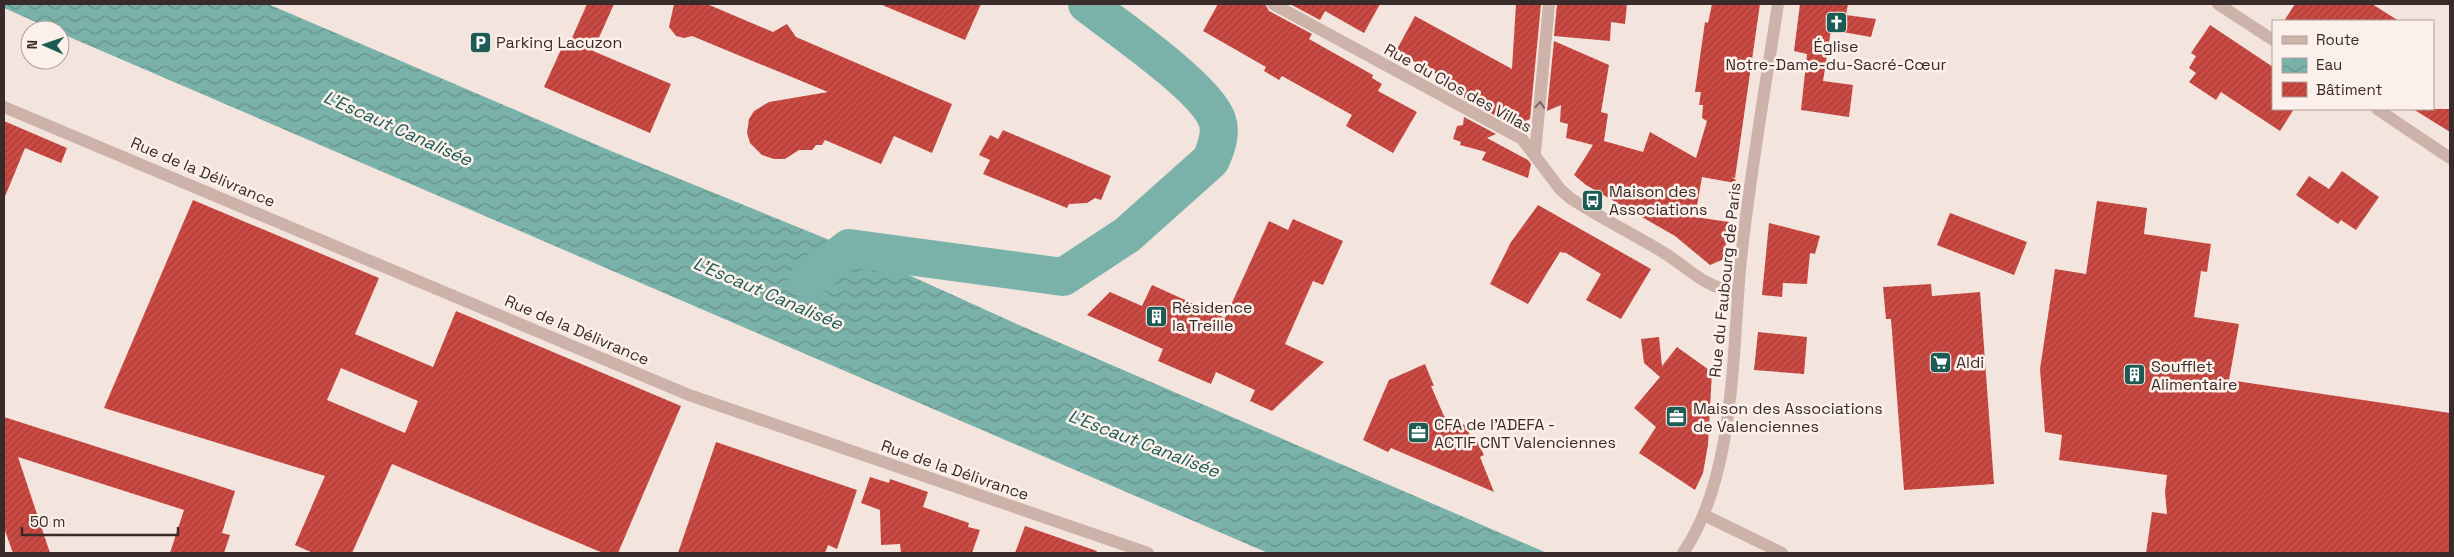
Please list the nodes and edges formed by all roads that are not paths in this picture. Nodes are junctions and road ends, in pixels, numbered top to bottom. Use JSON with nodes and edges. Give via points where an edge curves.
{"nodes":[{"id":1,"x":1273,"y":4,"type":"edge"},
{"id":2,"x":1549,"y":4,"type":"edge"},
{"id":3,"x":1778,"y":4,"type":"edge"},
{"id":4,"x":2218,"y":4,"type":"edge"},
{"id":5,"x":2233,"y":8,"type":"edge"},
{"id":6,"x":2272,"y":39,"type":"edge"},
{"id":7,"x":4,"y":107,"type":"edge"},
{"id":8,"x":2379,"y":110,"type":"edge"},
{"id":9,"x":1535,"y":153,"type":"junction"},
{"id":10,"x":2450,"y":158,"type":"edge"},
{"id":11,"x":1738,"y":293,"type":"junction"},
{"id":12,"x":1704,"y":515,"type":"junction"},
{"id":13,"x":1684,"y":551,"type":"edge"},
{"id":14,"x":1148,"y":553,"type":"edge"},
{"id":15,"x":1782,"y":553,"type":"edge"}],
"edges":[{"from":1,"to":9,"type":"street","name":"Rue du Clos des Villas","via":[[1517,136]]},
{"from":9,"to":2,"type":"street","one_way":true},
{"from":3,"to":11,"type":"street","name":"Rue du Faubourg de Paris"},
{"from":4,"to":5,"type":"street"},
{"from":5,"to":6,"type":"street"},
{"from":7,"to":14,"type":"street","name":"Rue de la Délivrance","via":[[689,395]]},
{"from":8,"to":10,"type":"street"},
{"from":9,"to":11,"type":"street","name":"Rue du Clos des Villas","via":[[1570,198],[1661,251],[1703,282]]},
{"from":11,"to":12,"type":"street","name":"Rue du Faubourg de Paris","via":[[1724,433]]},
{"from":12,"to":13,"type":"street","name":"Rue du Faubourg de Paris"},
{"from":12,"to":15,"type":"street"}]}
